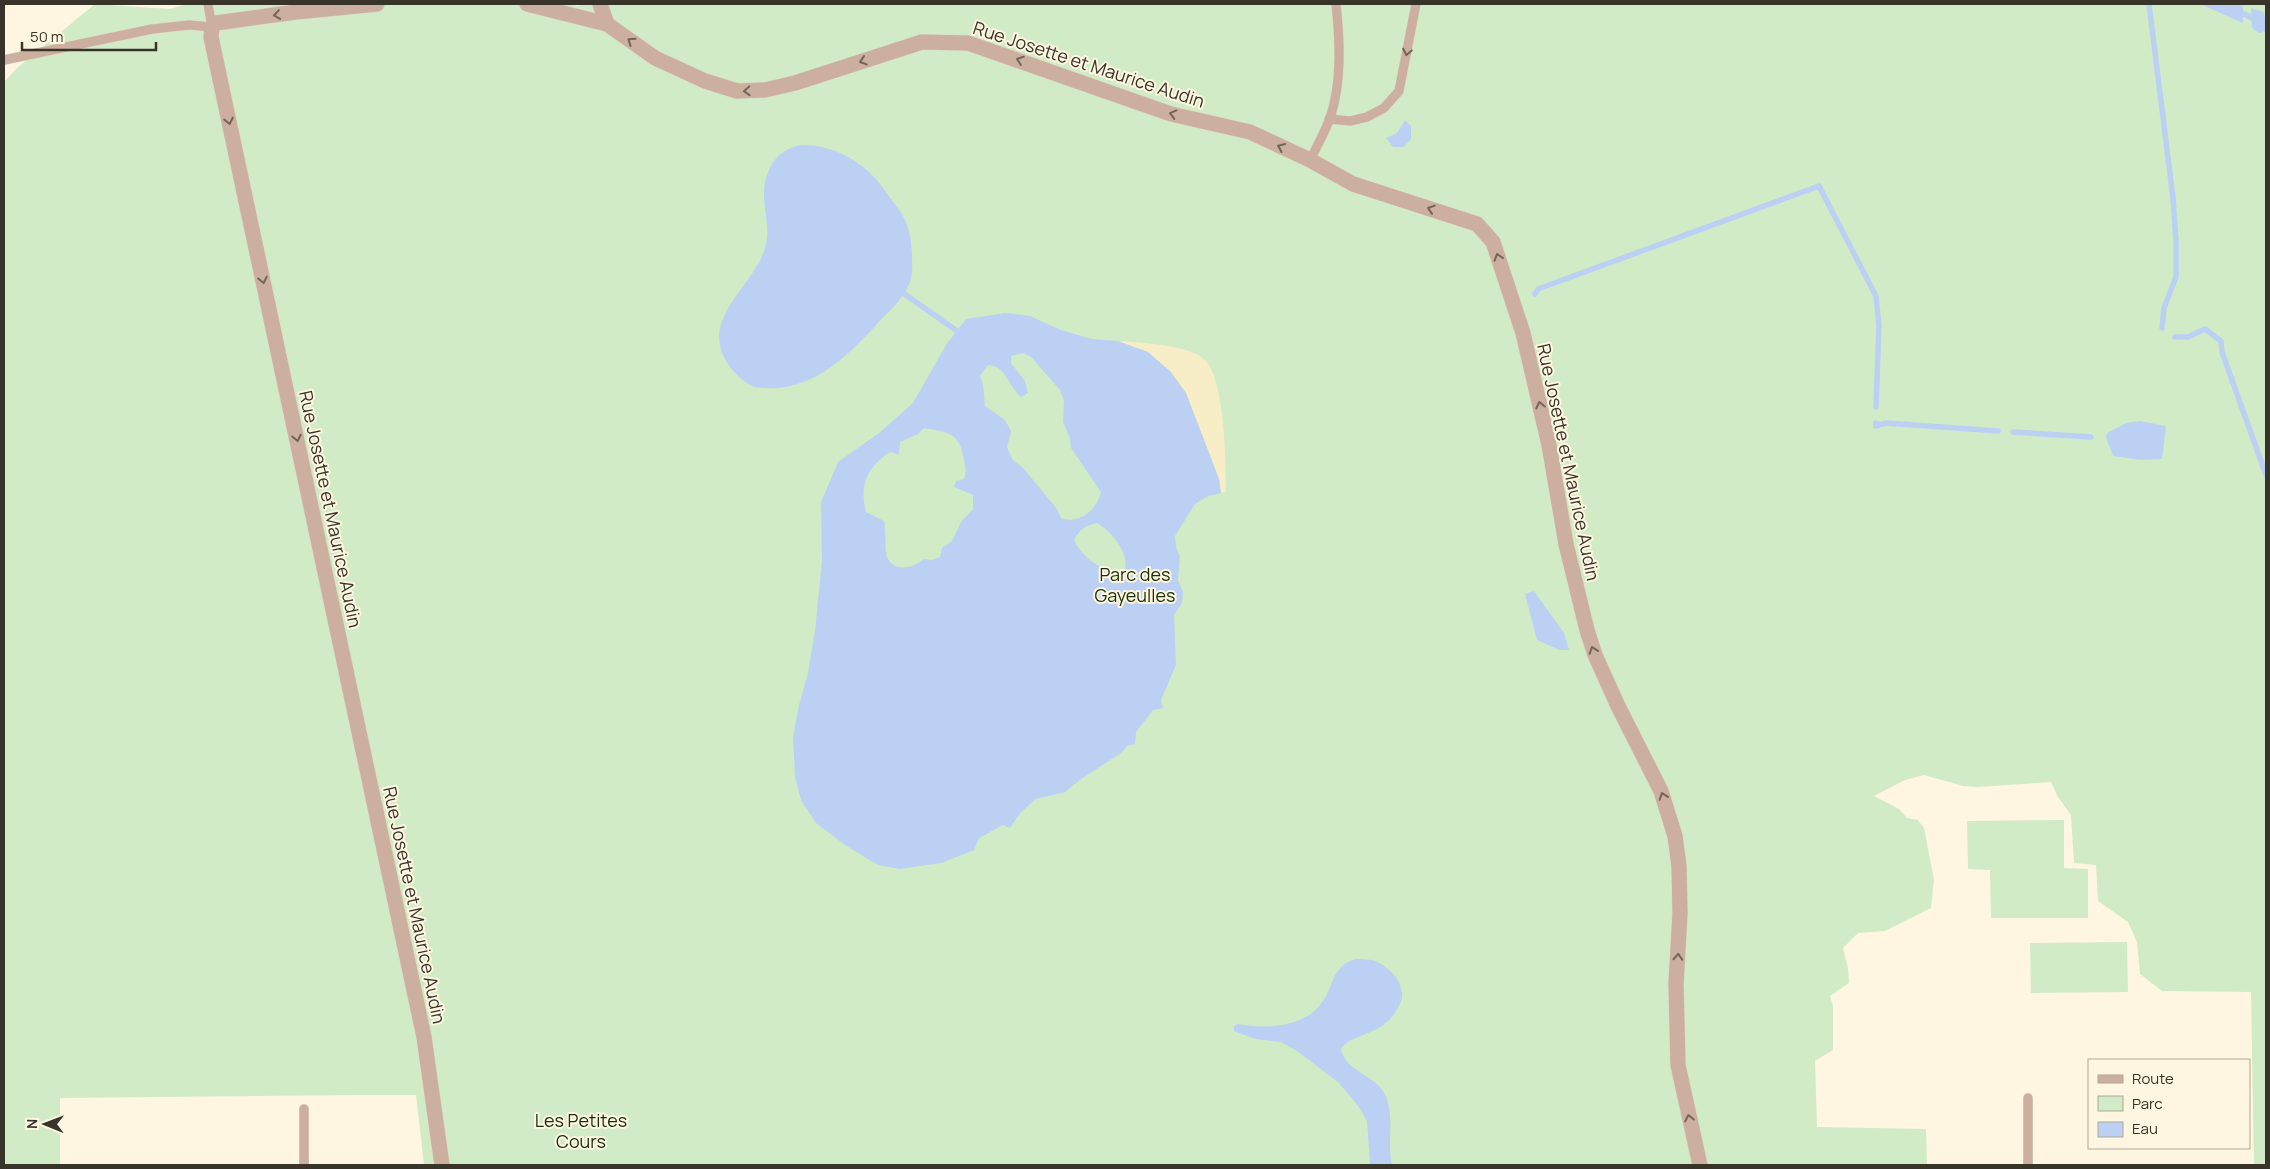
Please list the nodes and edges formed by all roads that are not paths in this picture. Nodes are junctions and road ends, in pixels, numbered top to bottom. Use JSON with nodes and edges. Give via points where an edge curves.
{"nodes":[{"id":1,"x":208,"y":4,"type":"edge"},
{"id":2,"x":377,"y":4,"type":"edge"},
{"id":3,"x":527,"y":4,"type":"edge"},
{"id":4,"x":600,"y":4,"type":"edge"},
{"id":5,"x":1336,"y":4,"type":"edge"},
{"id":6,"x":1416,"y":4,"type":"edge"},
{"id":7,"x":606,"y":24,"type":"junction"},
{"id":8,"x":212,"y":27,"type":"junction"},
{"id":9,"x":4,"y":60,"type":"edge"},
{"id":10,"x":1329,"y":120,"type":"junction"},
{"id":11,"x":1310,"y":160,"type":"junction"},
{"id":12,"x":2028,"y":1098,"type":"dead end"},
{"id":13,"x":304,"y":1109,"type":"dead end"},
{"id":14,"x":304,"y":1165,"type":"edge"},
{"id":15,"x":442,"y":1165,"type":"edge"},
{"id":16,"x":1700,"y":1165,"type":"edge"},
{"id":17,"x":2028,"y":1165,"type":"edge"}],
"edges":[{"from":1,"to":8,"type":"lane"},
{"from":2,"to":8,"type":"street","one_way":true,"via":[[216,23]]},
{"from":3,"to":7,"type":"street","name":"Rue Josette et Maurice Audin"},
{"from":4,"to":7,"type":"street"},
{"from":5,"to":10,"type":"lane","via":[[1337,94]]},
{"from":6,"to":10,"type":"lane","one_way":true,"via":[[1399,90],[1384,108],[1367,117],[1350,121]]},
{"from":11,"to":7,"type":"street","name":"Rue Josette et Maurice Audin","one_way":true,"via":[[1250,132],[1171,114],[968,43],[922,42],[795,83],[765,90],[737,91],[705,81],[655,58]]},
{"from":8,"to":9,"type":"lane","via":[[189,25],[152,30]]},
{"from":8,"to":15,"type":"street","name":"Rue Josette et Maurice Audin","one_way":true,"via":[[213,47],[424,1037]]},
{"from":10,"to":11,"type":"lane"},
{"from":16,"to":11,"type":"street","name":"Rue Josette et Maurice Audin","one_way":true,"via":[[1678,1065],[1676,984],[1680,904],[1675,836],[1661,791],[1618,706],[1587,630],[1523,334],[1493,242],[1477,224],[1353,184]]},
{"from":12,"to":17,"type":"lane"},
{"from":13,"to":14,"type":"lane"}]}
